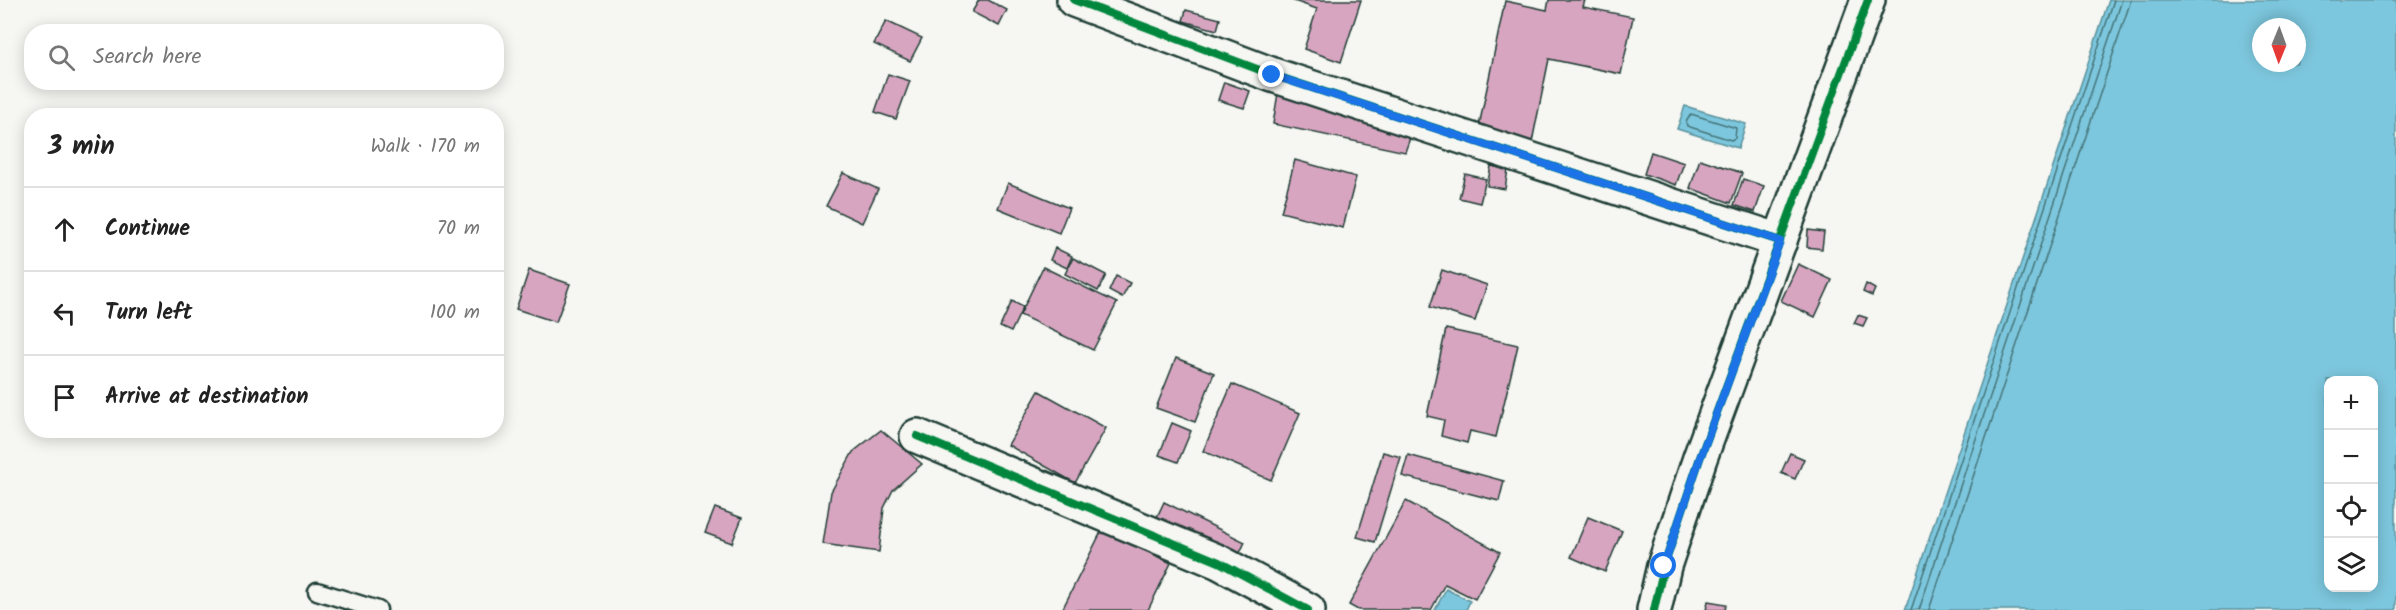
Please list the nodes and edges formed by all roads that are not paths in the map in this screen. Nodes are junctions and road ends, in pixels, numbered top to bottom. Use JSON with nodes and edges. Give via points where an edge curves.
{"nodes":[{"id":1,"x":1074,"y":0,"type":"edge"},
{"id":2,"x":1868,"y":0,"type":"edge"},
{"id":3,"x":1780,"y":241,"type":"junction"},
{"id":4,"x":917,"y":436,"type":"dead end"},
{"id":5,"x":317,"y":591,"type":"dead end"},
{"id":6,"x":378,"y":610,"type":"edge"},
{"id":7,"x":1308,"y":610,"type":"edge"},
{"id":8,"x":1654,"y":610,"type":"edge"}],
"edges":[{"from":1,"to":3,"type":"street","via":[[1272,75]]},
{"from":2,"to":3,"type":"street"},
{"from":3,"to":8,"type":"street","via":[[1696,468]]},
{"from":4,"to":7,"type":"street","via":[[1219,562]]},
{"from":5,"to":6,"type":"lane"}]}
